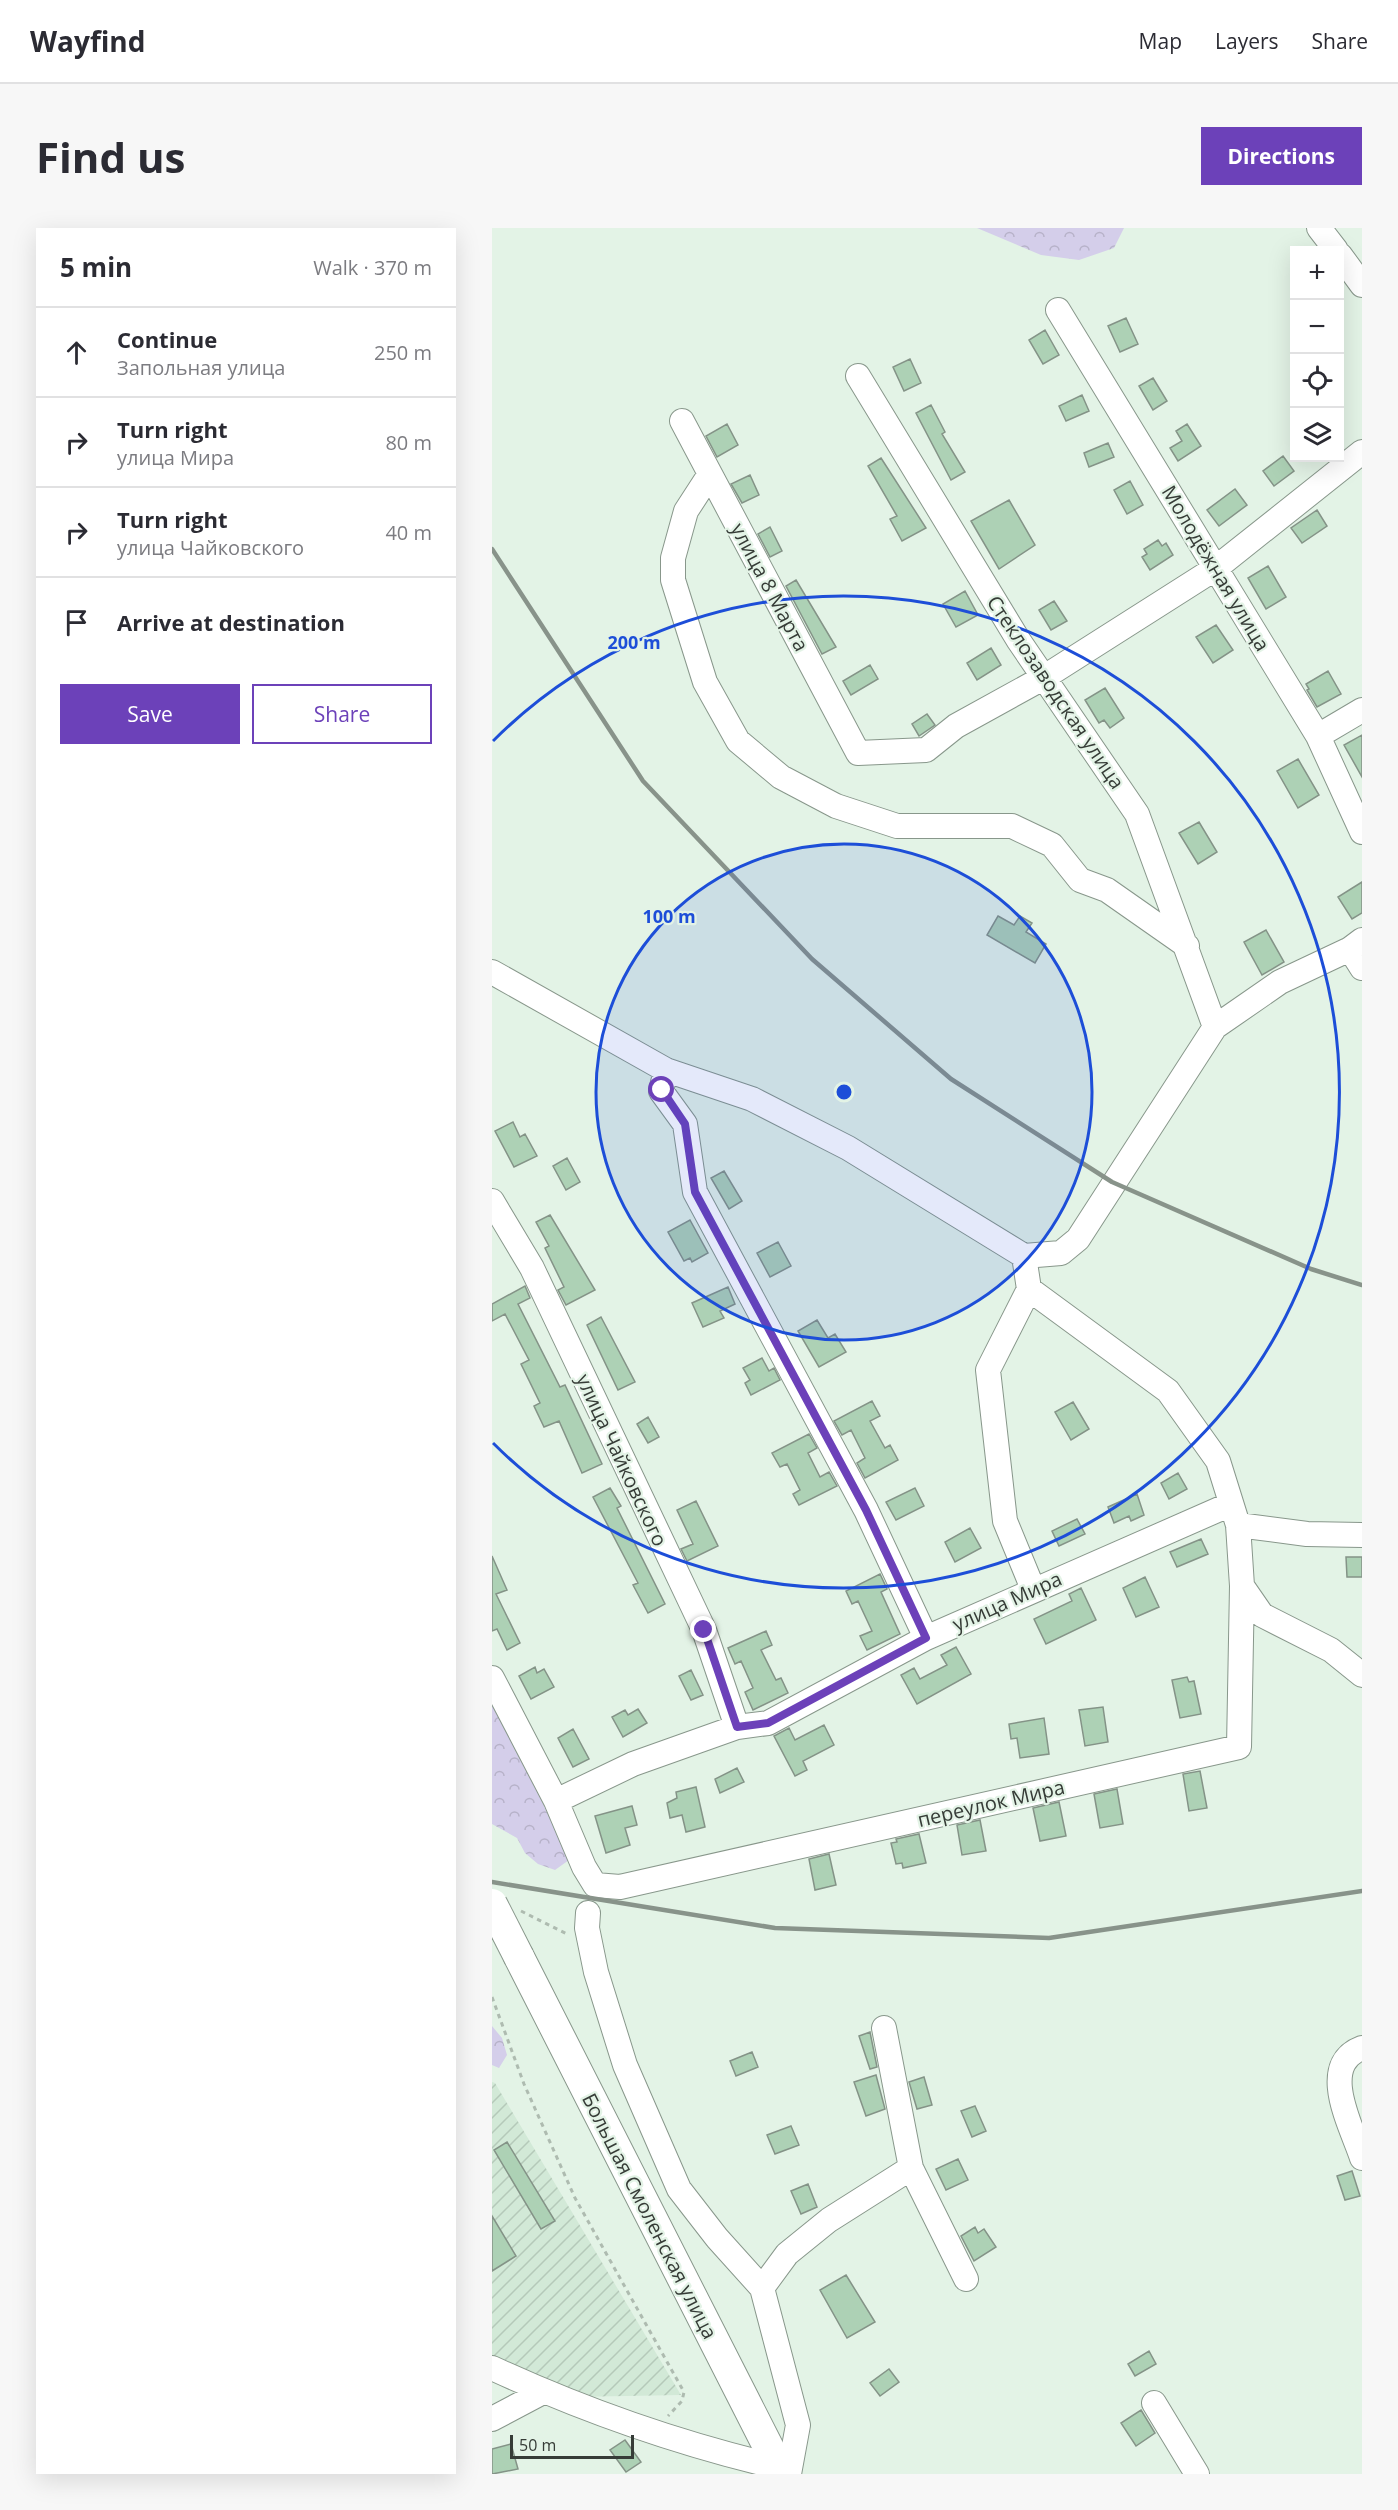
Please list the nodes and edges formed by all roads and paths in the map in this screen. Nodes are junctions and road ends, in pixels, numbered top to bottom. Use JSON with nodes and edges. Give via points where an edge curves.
{"nodes":[{"id":1,"x":1319,"y":228,"type":"edge"},
{"id":2,"x":1333,"y":246,"type":"edge"},
{"id":3,"x":1344,"y":260,"type":"edge"},
{"id":4,"x":1362,"y":285,"type":"edge"},
{"id":5,"x":1058,"y":310,"type":"dead end"},
{"id":6,"x":858,"y":376,"type":"dead end"},
{"id":7,"x":681,"y":421,"type":"dead end"},
{"id":8,"x":1362,"y":452,"type":"edge"},
{"id":9,"x":710,"y":474,"type":"junction"},
{"id":10,"x":1216,"y":568,"type":"junction"},
{"id":11,"x":1043,"y":678,"type":"junction"},
{"id":12,"x":1362,"y":710,"type":"edge"},
{"id":13,"x":1318,"y":736,"type":"junction"},
{"id":14,"x":1362,"y":832,"type":"edge"},
{"id":15,"x":1187,"y":946,"type":"junction"},
{"id":16,"x":1358,"y":953,"type":"edge"},
{"id":17,"x":492,"y":972,"type":"edge"},
{"id":18,"x":1215,"y":1027,"type":"junction"},
{"id":19,"x":666,"y":1070,"type":"junction"},
{"id":20,"x":492,"y":1201,"type":"edge"},
{"id":21,"x":1024,"y":1256,"type":"junction"},
{"id":22,"x":1029,"y":1289,"type":"junction"},
{"id":23,"x":1234,"y":1514,"type":"junction"},
{"id":24,"x":1362,"y":1535,"type":"edge"},
{"id":25,"x":1242,"y":1586,"type":"junction"},
{"id":26,"x":1033,"y":1589,"type":"junction"},
{"id":27,"x":926,"y":1638,"type":"junction"},
{"id":28,"x":1362,"y":1676,"type":"edge"},
{"id":29,"x":492,"y":1678,"type":"edge"},
{"id":30,"x":737,"y":1727,"type":"junction"},
{"id":31,"x":556,"y":1801,"type":"junction"},
{"id":32,"x":502,"y":1908,"type":"edge"},
{"id":33,"x":588,"y":1913,"type":"dead end"},
{"id":34,"x":590,"y":1941,"type":"junction"},
{"id":35,"x":492,"y":1997,"type":"edge"},
{"id":36,"x":884,"y":2028,"type":"dead end"},
{"id":37,"x":1362,"y":2048,"type":"edge"},
{"id":38,"x":1362,"y":2158,"type":"edge"},
{"id":39,"x":911,"y":2168,"type":"junction"},
{"id":40,"x":966,"y":2279,"type":"dead end"},
{"id":41,"x":762,"y":2288,"type":"junction"},
{"id":42,"x":492,"y":2368,"type":"edge"},
{"id":43,"x":543,"y":2392,"type":"junction"},
{"id":44,"x":1154,"y":2403,"type":"dead end"},
{"id":45,"x":492,"y":2419,"type":"edge"},
{"id":46,"x":645,"y":2427,"type":"junction"},
{"id":47,"x":723,"y":2464,"type":"edge"},
{"id":48,"x":783,"y":2472,"type":"edge"},
{"id":49,"x":1197,"y":2474,"type":"edge"}],
"edges":[{"from":1,"to":2,"type":"street"},
{"from":3,"to":4,"type":"street"},
{"from":5,"to":10,"type":"street","name":"Молодёжная улица"},
{"from":6,"to":11,"type":"street","name":"Стеклозаводская улица"},
{"from":7,"to":9,"type":"street","name":"улица 8 Марта"},
{"from":8,"to":10,"type":"street"},
{"from":9,"to":11,"type":"street","name":"улица 8 Марта","via":[[858,753],[926,750],[956,726]]},
{"from":9,"to":15,"type":"street","via":[[686,511],[673,558],[673,580],[705,682],[738,741],[781,777],[836,806],[897,826],[1012,825],[1052,845],[1080,880],[1107,890]]},
{"from":10,"to":11,"type":"street"},
{"from":10,"to":13,"type":"street","name":"Молодёжная улица"},
{"from":11,"to":15,"type":"street","name":"Стеклозаводская улица","via":[[1137,814]]},
{"from":12,"to":13,"type":"street"},
{"from":13,"to":14,"type":"street","name":"Молодёжная улица"},
{"from":15,"to":18,"type":"street","name":"Стеклозаводская улица"},
{"from":16,"to":18,"type":"street","via":[[1280,982]]},
{"from":17,"to":19,"type":"street"},
{"from":18,"to":21,"type":"street","via":[[1078,1239],[1061,1253]]},
{"from":19,"to":21,"type":"street","via":[[752,1099],[848,1148]]},
{"from":19,"to":27,"type":"street","via":[[662,1090],[685,1124],[695,1192],[866,1510]]},
{"from":20,"to":30,"type":"street","name":"улица Чайковского","via":[[532,1268],[704,1630]]},
{"from":21,"to":22,"type":"street"},
{"from":22,"to":23,"type":"street","name":"переулок Мира","via":[[1168,1391],[1218,1461]]},
{"from":22,"to":26,"type":"street","via":[[988,1370],[1005,1521]]},
{"from":23,"to":24,"type":"street","via":[[1307,1534]]},
{"from":23,"to":25,"type":"street","name":"переулок Мира"},
{"from":23,"to":26,"type":"street","name":"улица Мира"},
{"from":25,"to":28,"type":"street","via":[[1263,1615],[1331,1650]]},
{"from":25,"to":31,"type":"street","name":"переулок Мира","via":[[1239,1746],[620,1887],[595,1885]]},
{"from":26,"to":27,"type":"street","name":"улица Мира"},
{"from":27,"to":30,"type":"street","name":"улица Мира","via":[[768,1723]]},
{"from":29,"to":31,"type":"street"},
{"from":30,"to":31,"type":"street","name":"улица Мира","via":[[633,1764]]},
{"from":32,"to":34,"type":"path","via":[[521,1911],[580,1941]]},
{"from":32,"to":48,"type":"main road","name":"Большая Смоленская улица","bridge":true,"via":[[519,1957]]},
{"from":33,"to":34,"type":"street"},
{"from":34,"to":41,"type":"street","via":[[625,2065],[679,2189]]},
{"from":35,"to":46,"type":"path","via":[[524,2084],[575,2198],[684,2392],[682,2401],[669,2415]]},
{"from":36,"to":39,"type":"street"},
{"from":37,"to":38,"type":"street","via":[[1353,2051],[1340,2068],[1340,2092]]},
{"from":39,"to":40,"type":"street"},
{"from":39,"to":41,"type":"street","via":[[829,2220],[795,2247]]},
{"from":41,"to":48,"type":"street","via":[[798,2425]]},
{"from":42,"to":43,"type":"street"},
{"from":43,"to":45,"type":"street"},
{"from":43,"to":46,"type":"street"},
{"from":44,"to":49,"type":"street"},
{"from":46,"to":47,"type":"street"},
{"from":47,"to":48,"type":"street"}]}
